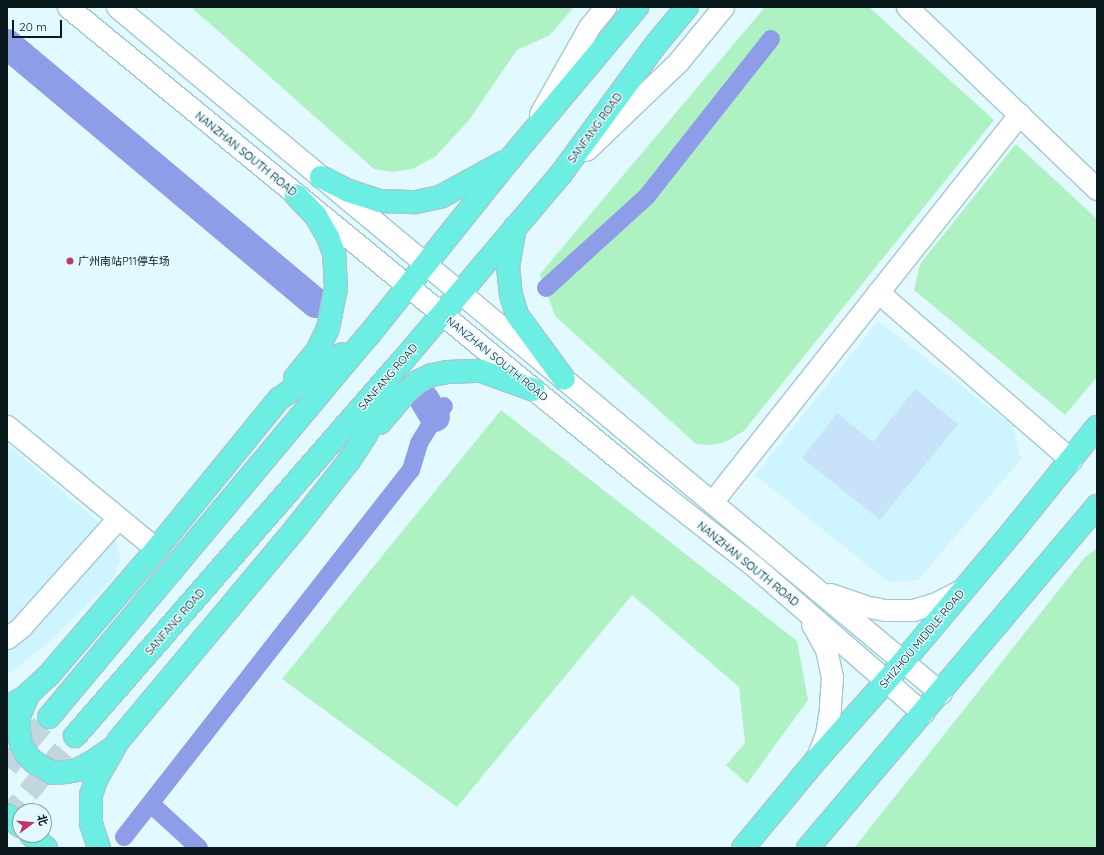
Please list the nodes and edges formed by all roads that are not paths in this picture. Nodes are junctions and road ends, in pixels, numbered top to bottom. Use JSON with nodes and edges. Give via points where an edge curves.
{"nodes":[{"id":1,"x":68,"y":7,"type":"edge"},
{"id":2,"x":117,"y":7,"type":"edge"},
{"id":3,"x":605,"y":7,"type":"edge"},
{"id":4,"x":637,"y":7,"type":"edge"},
{"id":5,"x":687,"y":7,"type":"edge"},
{"id":6,"x":723,"y":7,"type":"edge"},
{"id":7,"x":907,"y":7,"type":"edge"},
{"id":8,"x":1019,"y":114,"type":"junction"},
{"id":9,"x":516,"y":152,"type":"junction"},
{"id":10,"x":561,"y":174,"type":"junction"},
{"id":11,"x":321,"y":177,"type":"junction"},
{"id":12,"x":1097,"y":189,"type":"edge"},
{"id":13,"x":296,"y":195,"type":"junction"},
{"id":14,"x":515,"y":226,"type":"junction"},
{"id":15,"x":426,"y":264,"type":"junction"},
{"id":16,"x":408,"y":286,"type":"junction"},
{"id":17,"x":460,"y":292,"type":"junction"},
{"id":18,"x":878,"y":292,"type":"junction"},
{"id":19,"x":442,"y":314,"type":"junction"},
{"id":20,"x":368,"y":336,"type":"junction"},
{"id":21,"x":399,"y":365,"type":"junction"},
{"id":22,"x":564,"y":379,"type":"junction"},
{"id":23,"x":534,"y":390,"type":"junction"},
{"id":24,"x":279,"y":399,"type":"junction"},
{"id":25,"x":1097,"y":427,"type":"edge"},
{"id":26,"x":11,"y":436,"type":"edge"},
{"id":27,"x":1071,"y":460,"type":"junction"},
{"id":28,"x":349,"y":461,"type":"junction"},
{"id":29,"x":712,"y":502,"type":"junction"},
{"id":30,"x":1097,"y":506,"type":"edge"},
{"id":31,"x":118,"y":518,"type":"junction"},
{"id":32,"x":156,"y":549,"type":"junction"},
{"id":33,"x":965,"y":588,"type":"junction"},
{"id":34,"x":816,"y":589,"type":"junction"},
{"id":35,"x":800,"y":607,"type":"junction"},
{"id":36,"x":7,"y":638,"type":"edge"},
{"id":37,"x":903,"y":662,"type":"junction"},
{"id":38,"x":887,"y":681,"type":"junction"},
{"id":39,"x":29,"y":692,"type":"junction"},
{"id":40,"x":941,"y":693,"type":"junction"},
{"id":41,"x":7,"y":707,"type":"edge"},
{"id":42,"x":924,"y":713,"type":"junction"},
{"id":43,"x":49,"y":717,"type":"tunnel mouth"},
{"id":44,"x":75,"y":736,"type":"tunnel mouth"},
{"id":45,"x":116,"y":745,"type":"junction"},
{"id":46,"x":817,"y":759,"type":"junction"},
{"id":47,"x":99,"y":848,"type":"edge"},
{"id":48,"x":743,"y":848,"type":"edge"},
{"id":49,"x":808,"y":848,"type":"edge"}],
"edges":[{"from":1,"to":13,"type":"street","name":"NANZHAN SOUTH ROAD"},
{"from":2,"to":11,"type":"street"},
{"from":3,"to":9,"type":"street","via":[[589,27]]},
{"from":4,"to":9,"type":"main road"},
{"from":5,"to":10,"type":"main road","name":"SANFANG ROAD","via":[[657,43]]},
{"from":6,"to":10,"type":"street","via":[[678,62]]},
{"from":7,"to":8,"type":"street"},
{"from":8,"to":12,"type":"street"},
{"from":8,"to":18,"type":"street"},
{"from":9,"to":11,"type":"main road","via":[[440,197],[416,202],[379,200],[350,191]]},
{"from":9,"to":15,"type":"main road"},
{"from":10,"to":14,"type":"main road","name":"SANFANG ROAD"},
{"from":11,"to":15,"type":"street"},
{"from":13,"to":16,"type":"street","name":"NANZHAN SOUTH ROAD"},
{"from":13,"to":24,"type":"main road","via":[[316,216],[328,237],[334,253],[336,288],[328,328],[318,351]]},
{"from":14,"to":17,"type":"main road","name":"SANFANG ROAD"},
{"from":14,"to":22,"type":"main road","via":[[508,266],[511,295],[517,315]]},
{"from":15,"to":16,"type":"main road"},
{"from":15,"to":17,"type":"street"},
{"from":16,"to":19,"type":"street","name":"NANZHAN SOUTH ROAD"},
{"from":16,"to":20,"type":"main road"},
{"from":17,"to":19,"type":"main road","name":"SANFANG ROAD"},
{"from":17,"to":22,"type":"street"},
{"from":18,"to":27,"type":"street"},
{"from":18,"to":29,"type":"street"},
{"from":19,"to":21,"type":"main road","name":"SANFANG ROAD"},
{"from":19,"to":23,"type":"street","name":"NANZHAN SOUTH ROAD"},
{"from":20,"to":24,"type":"main road"},
{"from":20,"to":43,"type":"main road"},
{"from":21,"to":28,"type":"main road","via":[[366,435]]},
{"from":21,"to":44,"type":"main road","name":"SANFANG ROAD"},
{"from":22,"to":29,"type":"street"},
{"from":23,"to":28,"type":"main road","via":[[481,371],[432,375],[408,390]]},
{"from":23,"to":35,"type":"street","name":"NANZHAN SOUTH ROAD","via":[[754,566]]},
{"from":24,"to":32,"type":"main road"},
{"from":25,"to":27,"type":"main road","name":"SHIZHOU MIDDLE ROAD"},
{"from":26,"to":31,"type":"street"},
{"from":27,"to":33,"type":"main road","name":"SHIZHOU MIDDLE ROAD"},
{"from":28,"to":45,"type":"main road"},
{"from":29,"to":34,"type":"street"},
{"from":30,"to":40,"type":"main road"},
{"from":31,"to":32,"type":"street"},
{"from":31,"to":36,"type":"street","via":[[21,627]]},
{"from":32,"to":39,"type":"main road","via":[[48,676]]},
{"from":33,"to":34,"type":"street","via":[[936,603],[913,610],[885,610],[864,606]]},
{"from":33,"to":37,"type":"main road","name":"SHIZHOU MIDDLE ROAD"},
{"from":34,"to":37,"type":"street"},
{"from":35,"to":38,"type":"street","name":"NANZHAN SOUTH ROAD"},
{"from":35,"to":46,"type":"street","via":[[826,649],[832,677],[826,734]]},
{"from":37,"to":38,"type":"main road","name":"SHIZHOU MIDDLE ROAD"},
{"from":37,"to":40,"type":"street"},
{"from":38,"to":42,"type":"street","name":"NANZHAN SOUTH ROAD"},
{"from":38,"to":46,"type":"main road","name":"SHIZHOU MIDDLE ROAD"},
{"from":39,"to":41,"type":"main road"},
{"from":39,"to":45,"type":"main road","via":[[19,716],[21,744],[27,755],[42,768],[53,773],[77,770]]},
{"from":40,"to":42,"type":"main road"},
{"from":42,"to":49,"type":"main road"},
{"from":45,"to":47,"type":"main road","via":[[97,778],[91,795],[91,824]]},
{"from":46,"to":48,"type":"main road","name":"SHIZHOU MIDDLE ROAD"}]}
